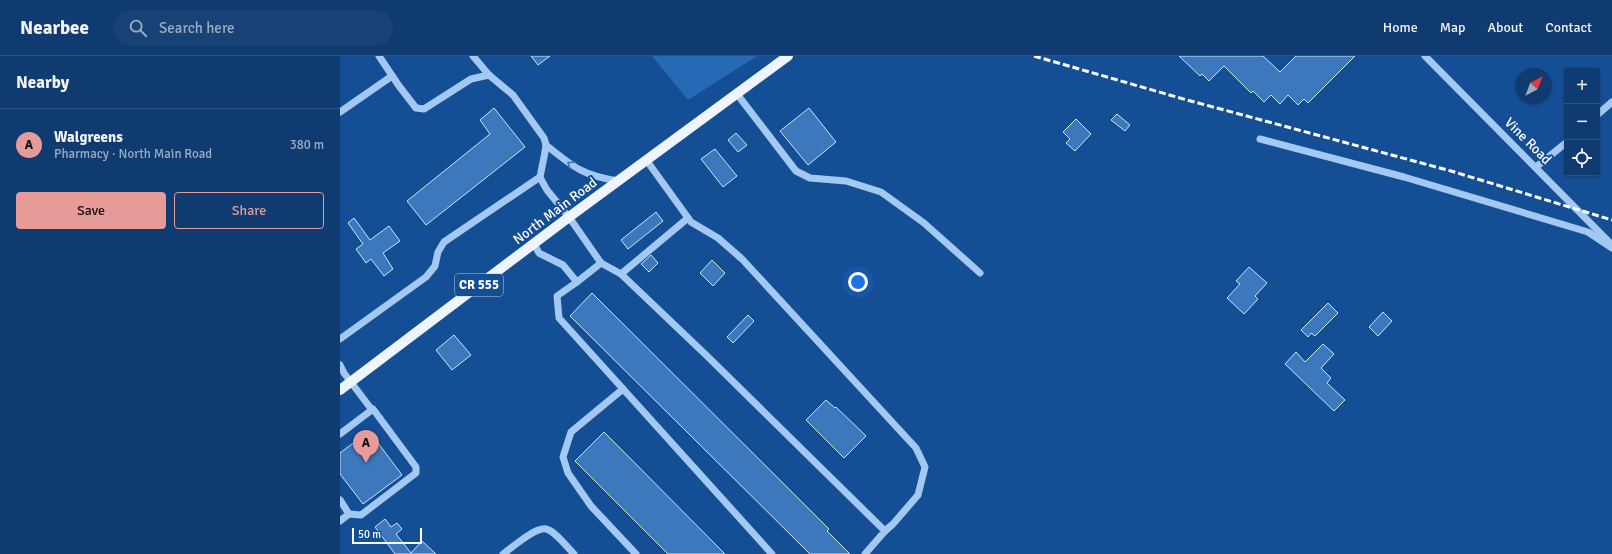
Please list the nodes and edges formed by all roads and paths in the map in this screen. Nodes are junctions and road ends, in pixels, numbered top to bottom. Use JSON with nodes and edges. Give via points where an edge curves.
{"nodes":[{"id":1,"x":379,"y":56,"type":"edge"},
{"id":2,"x":472,"y":56,"type":"edge"},
{"id":3,"x":788,"y":56,"type":"edge"},
{"id":4,"x":1425,"y":56,"type":"edge"},
{"id":5,"x":490,"y":75,"type":"junction"},
{"id":6,"x":392,"y":76,"type":"junction"},
{"id":7,"x":737,"y":94,"type":"junction"},
{"id":8,"x":1612,"y":102,"type":"edge"},
{"id":9,"x":340,"y":112,"type":"edge"},
{"id":10,"x":1600,"y":112,"type":"edge"},
{"id":11,"x":1260,"y":139,"type":"dead end"},
{"id":12,"x":1564,"y":144,"type":"edge"},
{"id":13,"x":546,"y":145,"type":"junction"},
{"id":14,"x":647,"y":161,"type":"junction"},
{"id":15,"x":1536,"y":167,"type":"junction"},
{"id":16,"x":540,"y":177,"type":"junction"},
{"id":17,"x":619,"y":181,"type":"junction"},
{"id":18,"x":569,"y":217,"type":"junction"},
{"id":19,"x":688,"y":218,"type":"junction"},
{"id":20,"x":534,"y":244,"type":"junction"},
{"id":21,"x":1612,"y":245,"type":"edge"},
{"id":22,"x":1612,"y":248,"type":"edge"},
{"id":23,"x":600,"y":263,"type":"junction"},
{"id":24,"x":980,"y":273,"type":"dead end"},
{"id":25,"x":621,"y":274,"type":"junction"},
{"id":26,"x":577,"y":282,"type":"junction"},
{"id":27,"x":340,"y":339,"type":"edge"},
{"id":28,"x":340,"y":365,"type":"edge"},
{"id":29,"x":351,"y":382,"type":"junction"},
{"id":30,"x":623,"y":389,"type":"junction"},
{"id":31,"x":340,"y":390,"type":"edge"},
{"id":32,"x":372,"y":410,"type":"junction"},
{"id":33,"x":340,"y":434,"type":"edge"},
{"id":34,"x":340,"y":500,"type":"edge"},
{"id":35,"x":349,"y":514,"type":"junction"},
{"id":36,"x":340,"y":521,"type":"edge"},
{"id":37,"x":885,"y":531,"type":"junction"},
{"id":38,"x":504,"y":554,"type":"edge"},
{"id":39,"x":574,"y":554,"type":"edge"},
{"id":40,"x":636,"y":554,"type":"edge"},
{"id":41,"x":772,"y":554,"type":"edge"},
{"id":42,"x":865,"y":554,"type":"edge"}],
"edges":[{"from":1,"to":6,"type":"street"},
{"from":2,"to":5,"type":"street"},
{"from":3,"to":7,"type":"main road","name":"North Main Road","number":"CR 555"},
{"from":4,"to":15,"type":"street","name":"Vine Road"},
{"from":5,"to":6,"type":"street","via":[[471,79],[424,109],[416,108]]},
{"from":5,"to":13,"type":"street","via":[[513,96],[544,138]]},
{"from":6,"to":9,"type":"street"},
{"from":7,"to":14,"type":"main road","name":"North Main Road","number":"CR 555"},
{"from":7,"to":24,"type":"street","via":[[796,171],[810,178],[846,181],[882,192],[924,223]]},
{"from":8,"to":10,"type":"street"},
{"from":11,"to":22,"type":"street","via":[[1410,179],[1588,232]]},
{"from":12,"to":15,"type":"street"},
{"from":13,"to":16,"type":"street"},
{"from":17,"to":13,"type":"street","one_way":true,"via":[[583,173]]},
{"from":14,"to":17,"type":"main road","name":"North Main Road","number":"CR 555"},
{"from":14,"to":19,"type":"street"},
{"from":15,"to":21,"type":"street","name":"Vine Road"},
{"from":16,"to":18,"type":"street"},
{"from":16,"to":27,"type":"street","via":[[444,242],[434,266],[426,277]]},
{"from":17,"to":18,"type":"main road","name":"North Main Road","number":"CR 555"},
{"from":18,"to":20,"type":"main road","name":"North Main Road","number":"CR 555"},
{"from":18,"to":23,"type":"street"},
{"from":19,"to":25,"type":"street"},
{"from":19,"to":37,"type":"street","via":[[718,238],[742,259],[916,448],[925,467],[918,495]]},
{"from":20,"to":26,"type":"street","via":[[539,253],[563,265]]},
{"from":20,"to":29,"type":"main road","name":"North Main Road","number":"CR 555"},
{"from":23,"to":25,"type":"street"},
{"from":23,"to":26,"type":"street"},
{"from":25,"to":37,"type":"street"},
{"from":26,"to":30,"type":"street","via":[[557,296],[559,318]]},
{"from":28,"to":29,"type":"street"},
{"from":29,"to":31,"type":"main road","name":"North Main Road","number":"CR 555"},
{"from":29,"to":32,"type":"street"},
{"from":30,"to":40,"type":"street","via":[[571,432],[563,457],[568,473],[591,506]]},
{"from":30,"to":41,"type":"street"},
{"from":32,"to":33,"type":"street"},
{"from":32,"to":35,"type":"street","via":[[416,467],[416,473],[361,515]]},
{"from":34,"to":35,"type":"street"},
{"from":35,"to":36,"type":"street"},
{"from":37,"to":42,"type":"street"},
{"from":38,"to":39,"type":"street","via":[[536,530],[546,529],[557,536]]}]}
